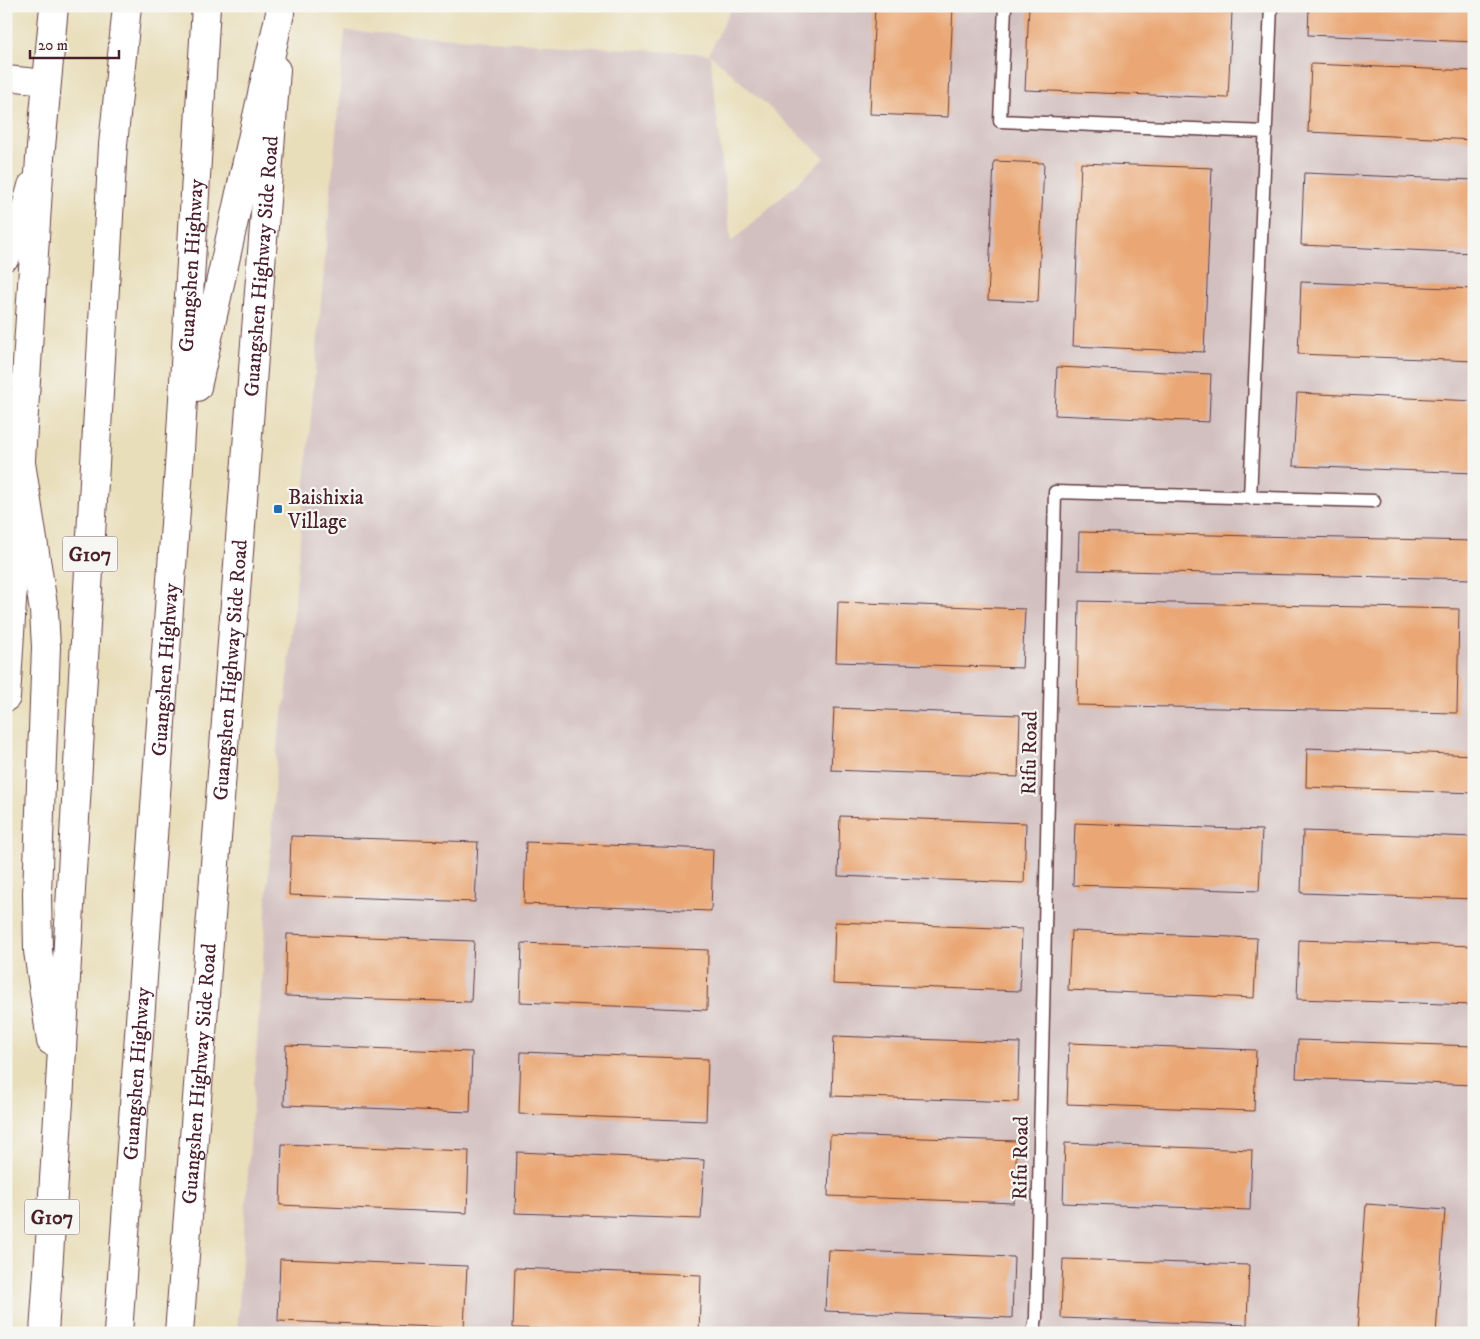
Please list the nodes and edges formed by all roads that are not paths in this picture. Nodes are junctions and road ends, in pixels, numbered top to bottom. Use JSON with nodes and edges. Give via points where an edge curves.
{"nodes":[{"id":1,"x":54,"y":6,"type":"edge"},
{"id":2,"x":113,"y":6,"type":"edge"},
{"id":3,"x":127,"y":6,"type":"edge"},
{"id":4,"x":206,"y":6,"type":"edge"},
{"id":5,"x":1005,"y":6,"type":"edge"},
{"id":6,"x":1271,"y":6,"type":"edge"},
{"id":7,"x":281,"y":10,"type":"edge"},
{"id":8,"x":6,"y":78,"type":"edge"},
{"id":9,"x":47,"y":82,"type":"junction"},
{"id":10,"x":1266,"y":132,"type":"junction"},
{"id":11,"x":113,"y":145,"type":"junction"},
{"id":12,"x":40,"y":158,"type":"junction"},
{"id":13,"x":6,"y":256,"type":"edge"},
{"id":14,"x":6,"y":405,"type":"edge"},
{"id":15,"x":21,"y":463,"type":"junction"},
{"id":16,"x":179,"y":467,"type":"junction"},
{"id":17,"x":1250,"y":498,"type":"junction"},
{"id":18,"x":1374,"y":501,"type":"dead end"},
{"id":19,"x":6,"y":696,"type":"edge"},
{"id":20,"x":60,"y":1102,"type":"junction"},
{"id":21,"x":44,"y":1333,"type":"edge"},
{"id":22,"x":118,"y":1333,"type":"edge"},
{"id":23,"x":179,"y":1333,"type":"edge"},
{"id":24,"x":1033,"y":1333,"type":"edge"}],
"edges":[{"from":1,"to":9,"type":"main road"},
{"from":2,"to":11,"type":"main road"},
{"from":3,"to":11,"type":"main road","number":"G107"},
{"from":4,"to":16,"type":"main road","name":"Guangshen Highway"},
{"from":5,"to":10,"type":"lane","via":[[1000,121]]},
{"from":6,"to":10,"type":"lane"},
{"from":7,"to":16,"type":"main road"},
{"from":7,"to":23,"type":"main road","name":"Guangshen Highway Side Road"},
{"from":8,"to":9,"type":"street"},
{"from":9,"to":12,"type":"main road"},
{"from":10,"to":17,"type":"lane"},
{"from":11,"to":20,"type":"main road","number":"G107"},
{"from":12,"to":13,"type":"main road","via":[[20,229]]},
{"from":12,"to":15,"type":"main road"},
{"from":14,"to":15,"type":"main road"},
{"from":15,"to":19,"type":"main road"},
{"from":15,"to":20,"type":"main road","via":[[44,611],[46,656],[37,894],[38,951]]},
{"from":16,"to":22,"type":"main road","name":"Guangshen Highway"},
{"from":17,"to":18,"type":"lane","name":"Rifu Road"},
{"from":17,"to":24,"type":"lane","name":"Rifu Road","via":[[1055,492],[1036,1318]]},
{"from":20,"to":21,"type":"main road","number":"G107"}]}
